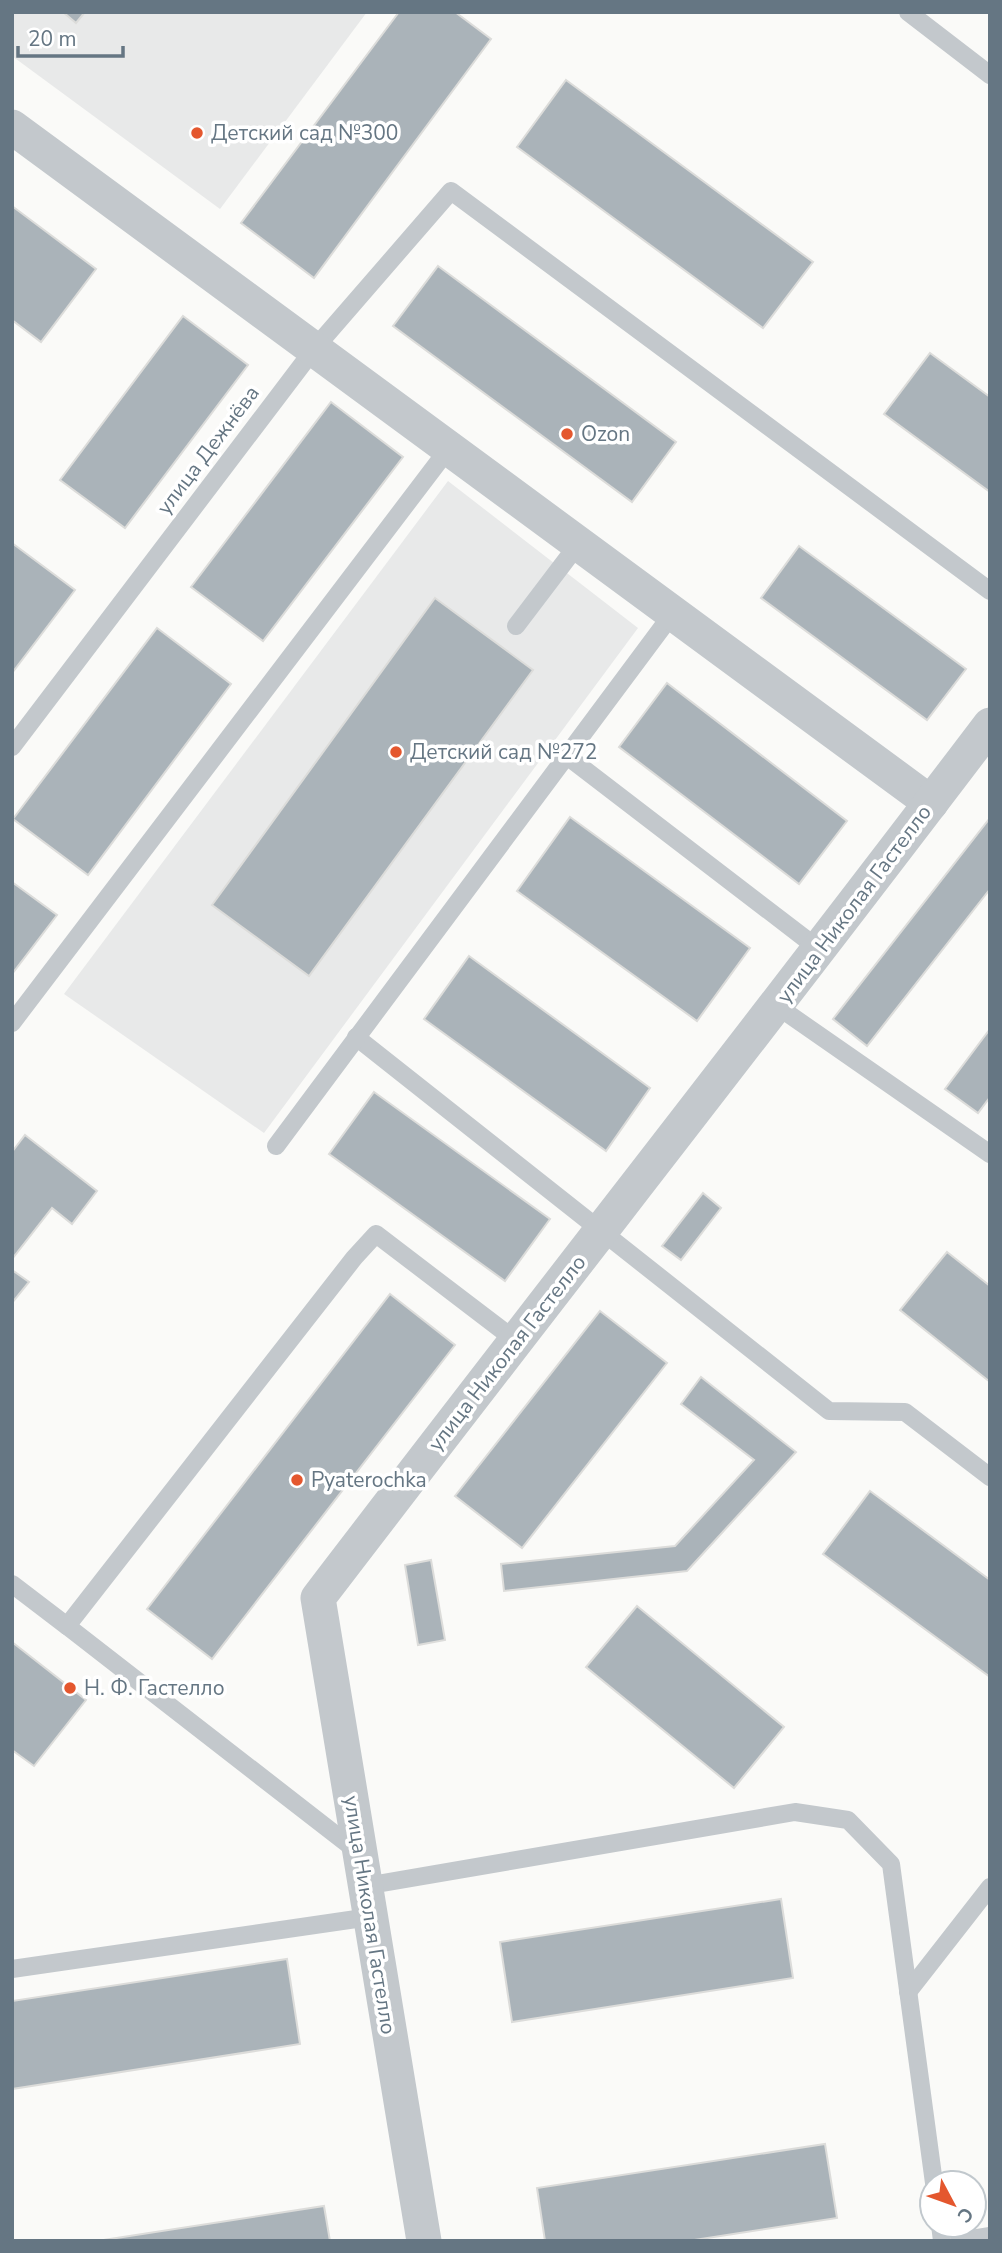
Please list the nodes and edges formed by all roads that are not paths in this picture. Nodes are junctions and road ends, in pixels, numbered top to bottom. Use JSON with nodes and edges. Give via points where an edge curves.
{"nodes":[{"id":1,"x":908,"y":12,"type":"edge"},
{"id":2,"x":990,"y":75,"type":"edge"},
{"id":3,"x":12,"y":127,"type":"edge"},
{"id":4,"x":314,"y":349,"type":"junction"},
{"id":5,"x":449,"y":448,"type":"junction"},
{"id":6,"x":579,"y":544,"type":"junction"},
{"id":7,"x":990,"y":591,"type":"edge"},
{"id":8,"x":673,"y":613,"type":"junction"},
{"id":9,"x":516,"y":626,"type":"dead end"},
{"id":10,"x":990,"y":725,"type":"edge"},
{"id":11,"x":12,"y":747,"type":"edge"},
{"id":12,"x":567,"y":756,"type":"junction"},
{"id":13,"x":931,"y":803,"type":"junction"},
{"id":14,"x":820,"y":950,"type":"junction"},
{"id":15,"x":777,"y":1006,"type":"junction"},
{"id":16,"x":12,"y":1023,"type":"edge"},
{"id":17,"x":356,"y":1037,"type":"junction"},
{"id":18,"x":276,"y":1146,"type":"dead end"},
{"id":19,"x":990,"y":1154,"type":"edge"},
{"id":20,"x":602,"y":1230,"type":"junction"},
{"id":21,"x":515,"y":1340,"type":"junction"},
{"id":22,"x":990,"y":1477,"type":"edge"},
{"id":23,"x":12,"y":1584,"type":"edge"},
{"id":24,"x":67,"y":1626,"type":"junction"},
{"id":25,"x":365,"y":1885,"type":"junction"},
{"id":26,"x":990,"y":1887,"type":"edge"},
{"id":27,"x":12,"y":1969,"type":"edge"},
{"id":28,"x":908,"y":1992,"type":"junction"},
{"id":29,"x":932,"y":2169,"type":"edge"},
{"id":30,"x":990,"y":2236,"type":"edge"},
{"id":31,"x":424,"y":2241,"type":"edge"},
{"id":32,"x":959,"y":2241,"type":"edge"}],
"edges":[{"from":1,"to":2,"type":"lane"},
{"from":3,"to":4,"type":"street"},
{"from":4,"to":5,"type":"street"},
{"from":4,"to":7,"type":"lane","name":"улица Дежнёва","via":[[451,191]]},
{"from":4,"to":11,"type":"lane","name":"улица Дежнёва"},
{"from":5,"to":6,"type":"street"},
{"from":5,"to":16,"type":"lane"},
{"from":6,"to":8,"type":"street"},
{"from":6,"to":9,"type":"lane"},
{"from":8,"to":12,"type":"lane"},
{"from":8,"to":13,"type":"street"},
{"from":10,"to":13,"type":"street","name":"улица Николая Гастелло"},
{"from":12,"to":14,"type":"lane"},
{"from":12,"to":17,"type":"lane"},
{"from":13,"to":14,"type":"street","name":"улица Николая Гастелло"},
{"from":14,"to":15,"type":"street","name":"улица Николая Гастелло"},
{"from":15,"to":19,"type":"lane"},
{"from":15,"to":20,"type":"street","name":"улица Николая Гастелло"},
{"from":17,"to":18,"type":"lane"},
{"from":17,"to":20,"type":"lane"},
{"from":20,"to":21,"type":"street","name":"улица Николая Гастелло"},
{"from":20,"to":22,"type":"lane","via":[[829,1411],[905,1412]]},
{"from":21,"to":24,"type":"lane","via":[[376,1234]]},
{"from":21,"to":25,"type":"street","name":"улица Николая Гастелло","via":[[318,1598]]},
{"from":23,"to":24,"type":"lane"},
{"from":24,"to":25,"type":"lane"},
{"from":25,"to":27,"type":"lane"},
{"from":25,"to":28,"type":"lane","via":[[795,1812],[848,1820],[891,1864]]},
{"from":25,"to":31,"type":"street","name":"улица Николая Гастелло"},
{"from":26,"to":28,"type":"lane"},
{"from":28,"to":29,"type":"lane"},
{"from":30,"to":32,"type":"lane"}]}
